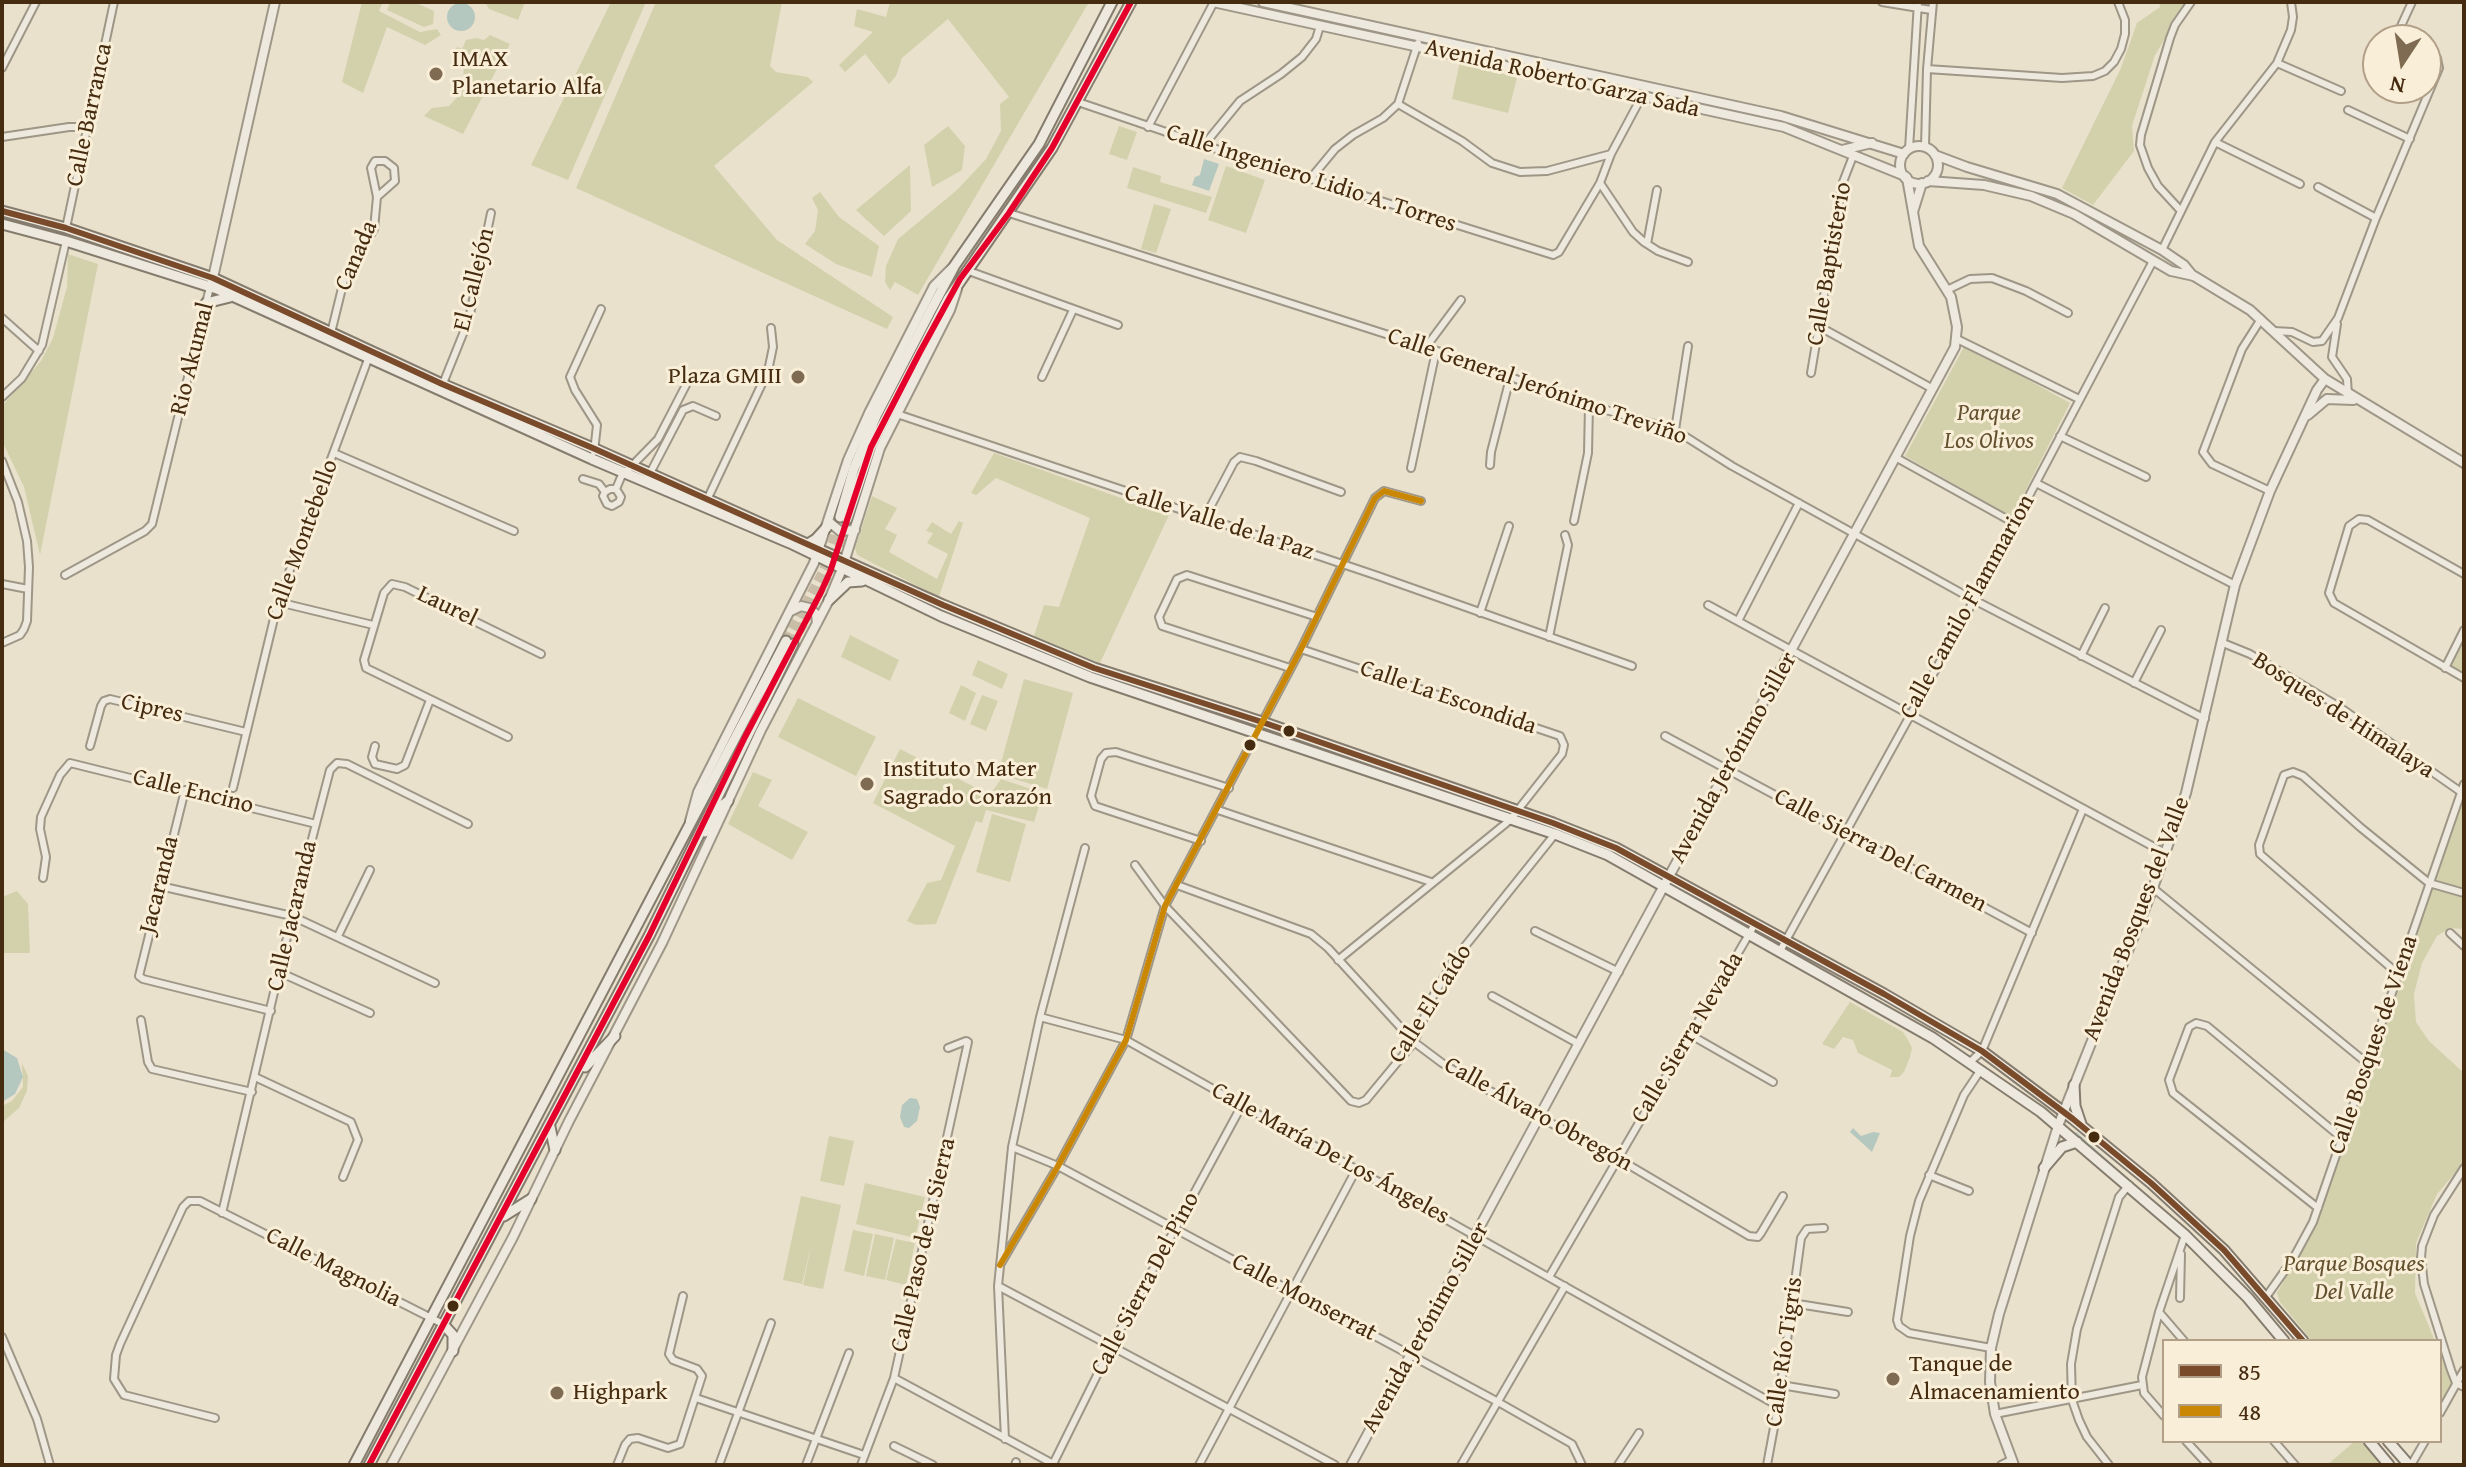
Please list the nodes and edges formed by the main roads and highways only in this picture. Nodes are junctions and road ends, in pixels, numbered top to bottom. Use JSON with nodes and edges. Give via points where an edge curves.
{"nodes":[{"id":1,"x":1112,"y":2,"type":"edge"},
{"id":2,"x":1131,"y":2,"type":"edge"},
{"id":3,"x":2,"y":211,"type":"edge"},
{"id":4,"x":2,"y":224,"type":"edge"},
{"id":5,"x":71,"y":230,"type":"junction"},
{"id":6,"x":66,"y":241,"type":"junction"},
{"id":7,"x":113,"y":244,"type":"junction"},
{"id":8,"x":109,"y":254,"type":"junction"},
{"id":9,"x":212,"y":282,"type":"junction"},
{"id":10,"x":234,"y":298,"type":"junction"},
{"id":11,"x":206,"y":303,"type":"road end"},
{"id":12,"x":330,"y":336,"type":"junction"},
{"id":13,"x":706,"y":502,"type":"junction"},
{"id":14,"x":827,"y":524,"type":"road end"},
{"id":15,"x":808,"y":544,"type":"junction"},
{"id":16,"x":818,"y":553,"type":"junction"},
{"id":17,"x":843,"y":564,"type":"junction"},
{"id":18,"x":866,"y":581,"type":"junction"},
{"id":19,"x":829,"y":600,"type":"road end"},
{"id":20,"x":728,"y":801,"type":"road end"},
{"id":21,"x":692,"y":846,"type":"junction"},
{"id":22,"x":1667,"y":880,"type":"junction"},
{"id":23,"x":1783,"y":947,"type":"junction"},
{"id":24,"x":615,"y":1036,"type":"road end"},
{"id":25,"x":579,"y":1070,"type":"junction"},
{"id":26,"x":2074,"y":1085,"type":"road end"},
{"id":27,"x":2083,"y":1126,"type":"junction"},
{"id":28,"x":550,"y":1127,"type":"junction"},
{"id":29,"x":2077,"y":1142,"type":"junction"},
{"id":30,"x":555,"y":1150,"type":"road end"},
{"id":31,"x":2044,"y":1168,"type":"road end"},
{"id":32,"x":531,"y":1199,"type":"road end"},
{"id":33,"x":501,"y":1218,"type":"junction"},
{"id":34,"x":443,"y":1324,"type":"junction"},
{"id":35,"x":2282,"y":1339,"type":"edge"},
{"id":36,"x":2301,"y":1339,"type":"edge"},
{"id":37,"x":453,"y":1351,"type":"road end"},
{"id":38,"x":2371,"y":1443,"type":"edge"},
{"id":39,"x":2390,"y":1443,"type":"edge"},
{"id":40,"x":354,"y":1465,"type":"edge"},
{"id":41,"x":369,"y":1465,"type":"edge"},
{"id":42,"x":2389,"y":1465,"type":"edge"},
{"id":43,"x":2410,"y":1465,"type":"edge"}],
"edges":[{"from":1,"to":2,"type":"main road","via":[[1039,144],[955,265],[876,416],[854,468],[844,518],[878,432],[963,275],[1052,148]]},
{"from":3,"to":5,"type":"main road"},
{"from":4,"to":6,"type":"main road"},
{"from":5,"to":6,"type":"main road"},
{"from":5,"to":7,"type":"main road"},
{"from":6,"to":8,"type":"main road"},
{"from":7,"to":8,"type":"main road"},
{"from":7,"to":9,"type":"main road"},
{"from":8,"to":9,"type":"main road"},
{"from":9,"to":10,"type":"main road"},
{"from":9,"to":12,"type":"main road"},
{"from":10,"to":11,"type":"main road"},
{"from":10,"to":12,"type":"main road"},
{"from":12,"to":13,"type":"main road"},
{"from":13,"to":15,"type":"main road"},
{"from":13,"to":16,"type":"main road"},
{"from":14,"to":15,"type":"main road"},
{"from":15,"to":16,"type":"main road"},
{"from":16,"to":17,"type":"main road"},
{"from":17,"to":18,"type":"main road"},
{"from":17,"to":22,"type":"main road","via":[[1094,668],[1596,839]]},
{"from":18,"to":19,"type":"main road","via":[[848,582]]},
{"from":18,"to":22,"type":"main road","via":[[1090,677],[1555,834]]},
{"from":20,"to":21,"type":"main road"},
{"from":21,"to":25,"type":"main road"},
{"from":21,"to":40,"type":"main road","via":[[789,642]]},
{"from":22,"to":23,"type":"main road"},
{"from":23,"to":27,"type":"main road","via":[[1884,994],[1982,1051]]},
{"from":23,"to":29,"type":"main road","via":[[1933,1038]]},
{"from":24,"to":25,"type":"main road"},
{"from":25,"to":28,"type":"main road"},
{"from":26,"to":27,"type":"main road"},
{"from":27,"to":36,"type":"main road","via":[[2224,1250]]},
{"from":28,"to":30,"type":"main road"},
{"from":28,"to":33,"type":"main road"},
{"from":29,"to":31,"type":"main road","via":[[2062,1147]]},
{"from":29,"to":35,"type":"main road","via":[[2185,1235]]},
{"from":32,"to":33,"type":"main road"},
{"from":33,"to":34,"type":"main road"},
{"from":34,"to":37,"type":"main road","via":[[453,1335]]},
{"from":34,"to":41,"type":"main road"},
{"from":38,"to":42,"type":"main road"},
{"from":39,"to":43,"type":"main road"}]}
